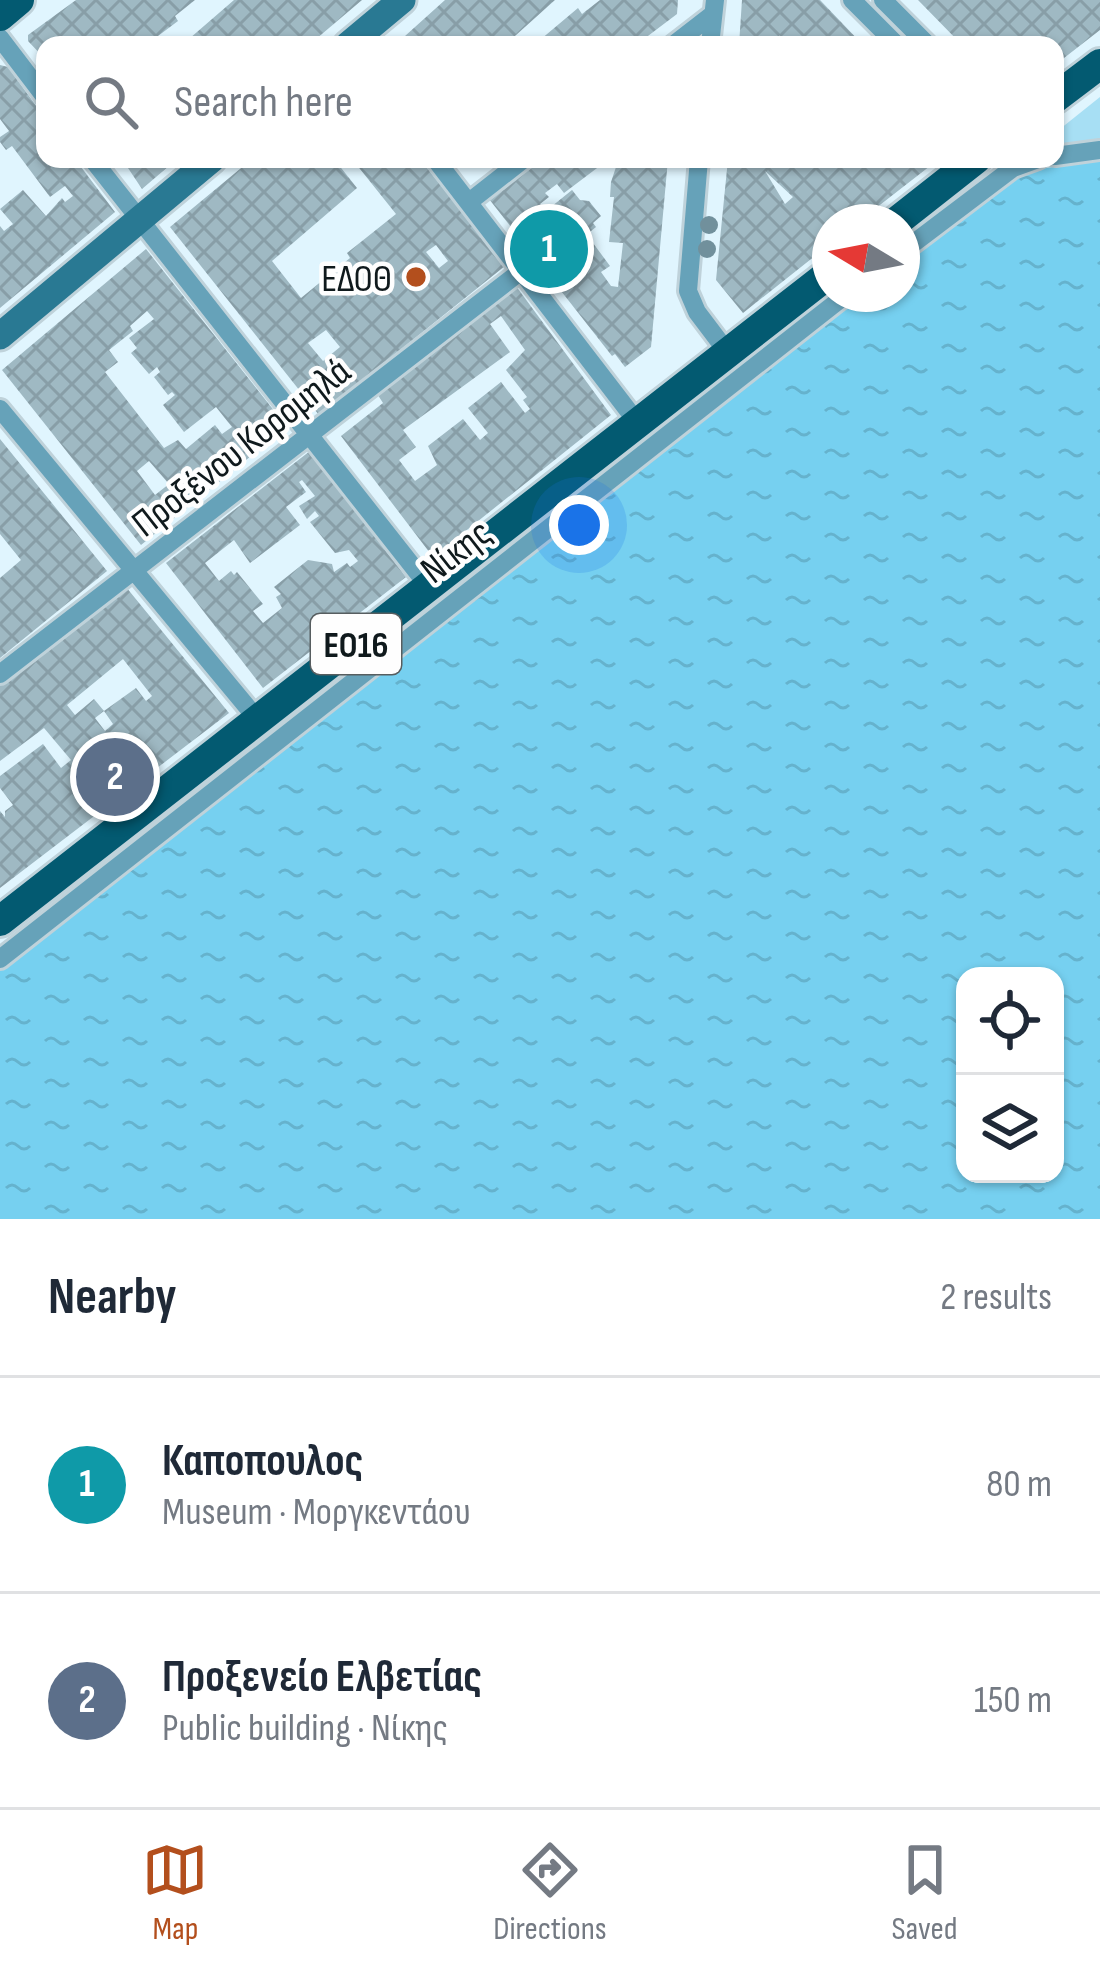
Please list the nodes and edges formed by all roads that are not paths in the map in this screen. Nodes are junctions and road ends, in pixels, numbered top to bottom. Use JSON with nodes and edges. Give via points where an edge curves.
{"nodes":[{"id":1,"x":19,"y":0,"type":"edge"},
{"id":2,"x":402,"y":0,"type":"edge"},
{"id":3,"x":852,"y":0,"type":"edge"},
{"id":4,"x":883,"y":0,"type":"edge"},
{"id":5,"x":714,"y":7,"type":"edge"},
{"id":6,"x":0,"y":16,"type":"edge"},
{"id":7,"x":359,"y":36,"type":"edge"},
{"id":8,"x":683,"y":36,"type":"edge"},
{"id":9,"x":888,"y":36,"type":"edge"},
{"id":10,"x":919,"y":36,"type":"edge"},
{"id":11,"x":0,"y":38,"type":"edge"},
{"id":12,"x":1100,"y":64,"type":"edge"},
{"id":13,"x":36,"y":85,"type":"edge"},
{"id":14,"x":1064,"y":91,"type":"edge"},
{"id":15,"x":1100,"y":150,"type":"edge"},
{"id":16,"x":1064,"y":155,"type":"edge"},
{"id":17,"x":99,"y":168,"type":"edge"},
{"id":18,"x":201,"y":168,"type":"edge"},
{"id":19,"x":442,"y":168,"type":"edge"},
{"id":20,"x":512,"y":168,"type":"edge"},
{"id":21,"x":698,"y":168,"type":"edge"},
{"id":22,"x":965,"y":168,"type":"edge"},
{"id":23,"x":1013,"y":168,"type":"edge"},
{"id":24,"x":469,"y":202,"type":"junction"},
{"id":25,"x":919,"y":204,"type":"edge"},
{"id":26,"x":138,"y":220,"type":"junction"},
{"id":27,"x":920,"y":238,"type":"edge"},
{"id":28,"x":520,"y":272,"type":"junction"},
{"id":29,"x":812,"y":287,"type":"edge"},
{"id":30,"x":824,"y":312,"type":"edge"},
{"id":31,"x":0,"y":336,"type":"edge"},
{"id":32,"x":728,"y":353,"type":"junction"},
{"id":33,"x":0,"y":410,"type":"edge"},
{"id":34,"x":638,"y":422,"type":"junction"},
{"id":35,"x":308,"y":435,"type":"junction"},
{"id":36,"x":134,"y":571,"type":"junction"},
{"id":37,"x":429,"y":587,"type":"junction"},
{"id":38,"x":0,"y":674,"type":"edge"},
{"id":39,"x":258,"y":721,"type":"junction"},
{"id":40,"x":0,"y":921,"type":"edge"},
{"id":41,"x":0,"y":959,"type":"edge"}],
"edges":[{"from":1,"to":6,"type":"main road"},
{"from":2,"to":7,"type":"main road"},
{"from":3,"to":9,"type":"street"},
{"from":4,"to":10,"type":"street"},
{"from":5,"to":8,"type":"street"},
{"from":11,"to":13,"type":"street"},
{"from":12,"to":14,"type":"main road"},
{"from":15,"to":16,"type":"street"},
{"from":17,"to":26,"type":"street"},
{"from":18,"to":26,"type":"main road"},
{"from":19,"to":24,"type":"street"},
{"from":20,"to":24,"type":"street"},
{"from":21,"to":32,"type":"street","via":[[688,291]]},
{"from":22,"to":25,"type":"main road"},
{"from":23,"to":27,"type":"street"},
{"from":24,"to":28,"type":"street"},
{"from":26,"to":31,"type":"main road"},
{"from":26,"to":35,"type":"street"},
{"from":28,"to":34,"type":"street"},
{"from":28,"to":35,"type":"street","name":"Προξένου Κορομηλά"},
{"from":29,"to":32,"type":"main road","name":"Νίκης","number":"ΕΟ16"},
{"from":30,"to":41,"type":"street","name":"Νίκης"},
{"from":32,"to":34,"type":"main road","name":"Νίκης","number":"ΕΟ16"},
{"from":33,"to":36,"type":"street"},
{"from":34,"to":37,"type":"main road","name":"Νίκης","number":"ΕΟ16"},
{"from":35,"to":36,"type":"street","name":"Προξένου Κορομηλά"},
{"from":35,"to":37,"type":"street"},
{"from":36,"to":38,"type":"street","name":"Προξένου Κορομηλά"},
{"from":36,"to":39,"type":"street"},
{"from":37,"to":39,"type":"main road","name":"Νίκης","number":"ΕΟ16"},
{"from":39,"to":40,"type":"main road","name":"Νίκης","number":"ΕΟ16"}]}
